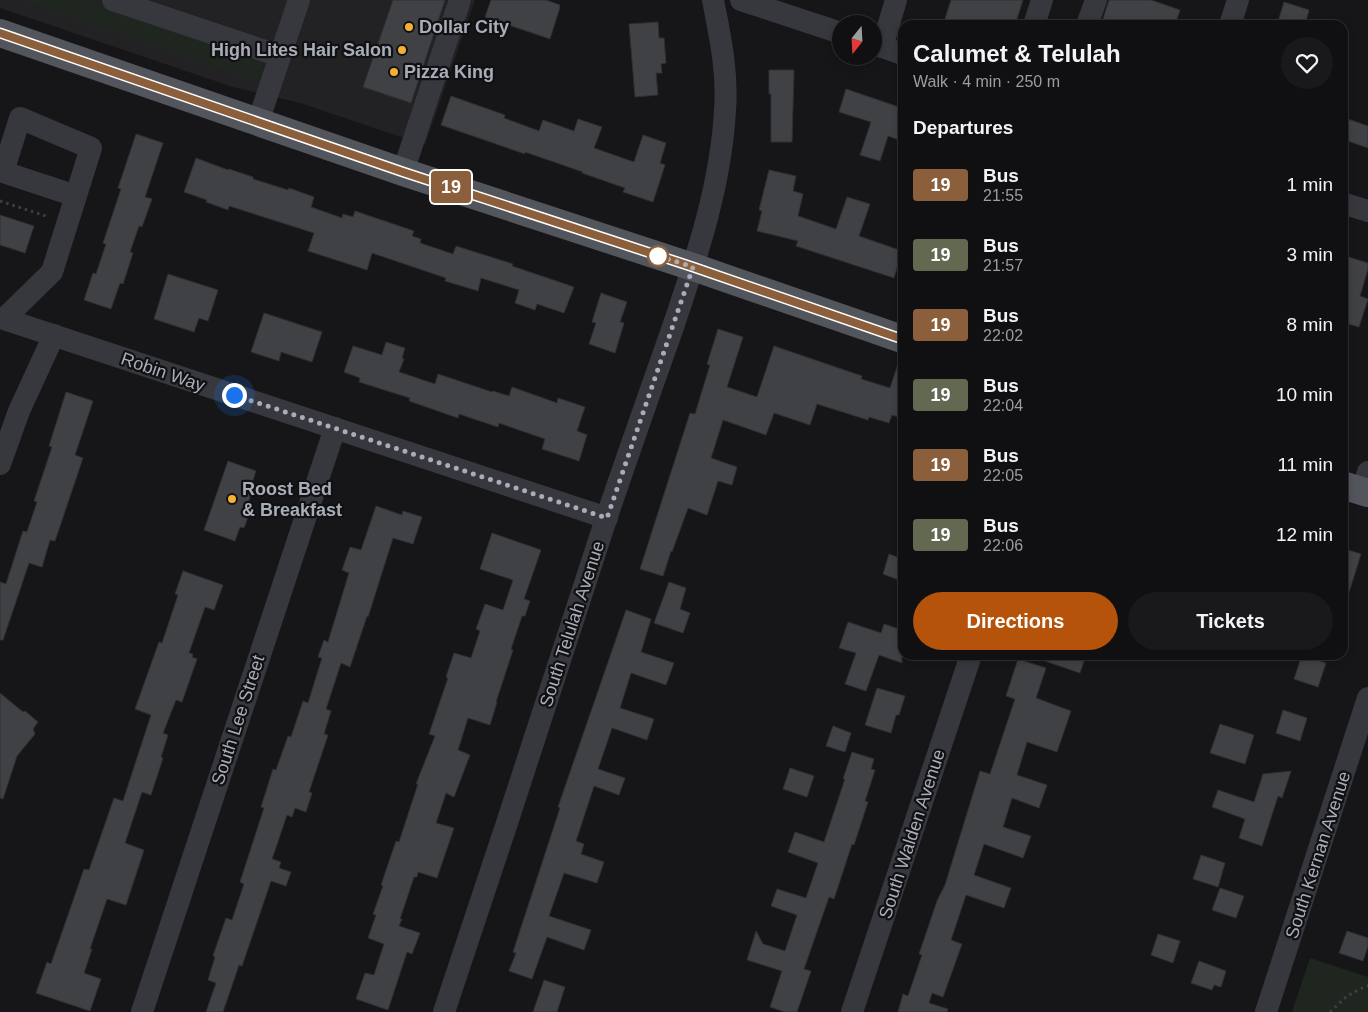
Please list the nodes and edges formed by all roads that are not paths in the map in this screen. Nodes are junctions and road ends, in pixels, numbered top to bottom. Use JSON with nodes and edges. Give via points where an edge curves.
{"nodes":[{"id":1,"x":112,"y":0,"type":"edge"},
{"id":2,"x":299,"y":0,"type":"edge"},
{"id":3,"x":460,"y":0,"type":"edge"},
{"id":4,"x":713,"y":0,"type":"edge"},
{"id":5,"x":741,"y":0,"type":"edge"},
{"id":6,"x":896,"y":0,"type":"edge"},
{"id":7,"x":1042,"y":0,"type":"edge"},
{"id":8,"x":1096,"y":0,"type":"edge"},
{"id":9,"x":1238,"y":0,"type":"edge"},
{"id":10,"x":1036,"y":20,"type":"edge"},
{"id":11,"x":1089,"y":20,"type":"edge"},
{"id":12,"x":1232,"y":20,"type":"edge"},
{"id":13,"x":832,"y":30,"type":"edge"},
{"id":14,"x":0,"y":34,"type":"edge"},
{"id":15,"x":886,"y":48,"type":"edge"},
{"id":16,"x":280,"y":56,"type":"junction"},
{"id":17,"x":258,"y":122,"type":"junction"},
{"id":18,"x":403,"y":172,"type":"junction"},
{"id":19,"x":76,"y":196,"type":"dead end"},
{"id":20,"x":1348,"y":205,"type":"edge"},
{"id":21,"x":1368,"y":211,"type":"edge"},
{"id":22,"x":693,"y":267,"type":"junction"},
{"id":23,"x":54,"y":335,"type":"junction"},
{"id":24,"x":898,"y":338,"type":"edge"},
{"id":25,"x":335,"y":428,"type":"junction"},
{"id":26,"x":0,"y":464,"type":"edge"},
{"id":27,"x":607,"y":518,"type":"junction"},
{"id":28,"x":969,"y":660,"type":"edge"},
{"id":29,"x":1368,"y":698,"type":"edge"},
{"id":30,"x":142,"y":1012,"type":"edge"},
{"id":31,"x":444,"y":1012,"type":"edge"},
{"id":32,"x":852,"y":1012,"type":"edge"},
{"id":33,"x":1266,"y":1012,"type":"edge"}],
"edges":[{"from":1,"to":16,"type":"street"},
{"from":2,"to":16,"type":"street"},
{"from":3,"to":18,"type":"street"},
{"from":4,"to":22,"type":"street","name":"South Telulah Avenue","via":[[722,48],[725,112],[720,163]]},
{"from":5,"to":13,"type":"street"},
{"from":6,"to":15,"type":"street"},
{"from":7,"to":10,"type":"street"},
{"from":8,"to":11,"type":"street"},
{"from":9,"to":12,"type":"street"},
{"from":14,"to":17,"type":"main road"},
{"from":16,"to":17,"type":"street"},
{"from":17,"to":18,"type":"main road"},
{"from":18,"to":22,"type":"main road"},
{"from":19,"to":23,"type":"street","name":"Robin Way","via":[[52,272],[4,319]]},
{"from":20,"to":21,"type":"street"},
{"from":22,"to":24,"type":"main road"},
{"from":22,"to":27,"type":"street","name":"South Telulah Avenue"},
{"from":23,"to":25,"type":"street","name":"Robin Way"},
{"from":23,"to":26,"type":"street","via":[[19,411]]},
{"from":25,"to":27,"type":"street","name":"Robin Way"},
{"from":25,"to":30,"type":"street","name":"South Lee Street"},
{"from":27,"to":31,"type":"street","name":"South Telulah Avenue"},
{"from":28,"to":32,"type":"street","name":"South Walden Avenue"},
{"from":29,"to":33,"type":"street","name":"South Kernan Avenue"}]}
